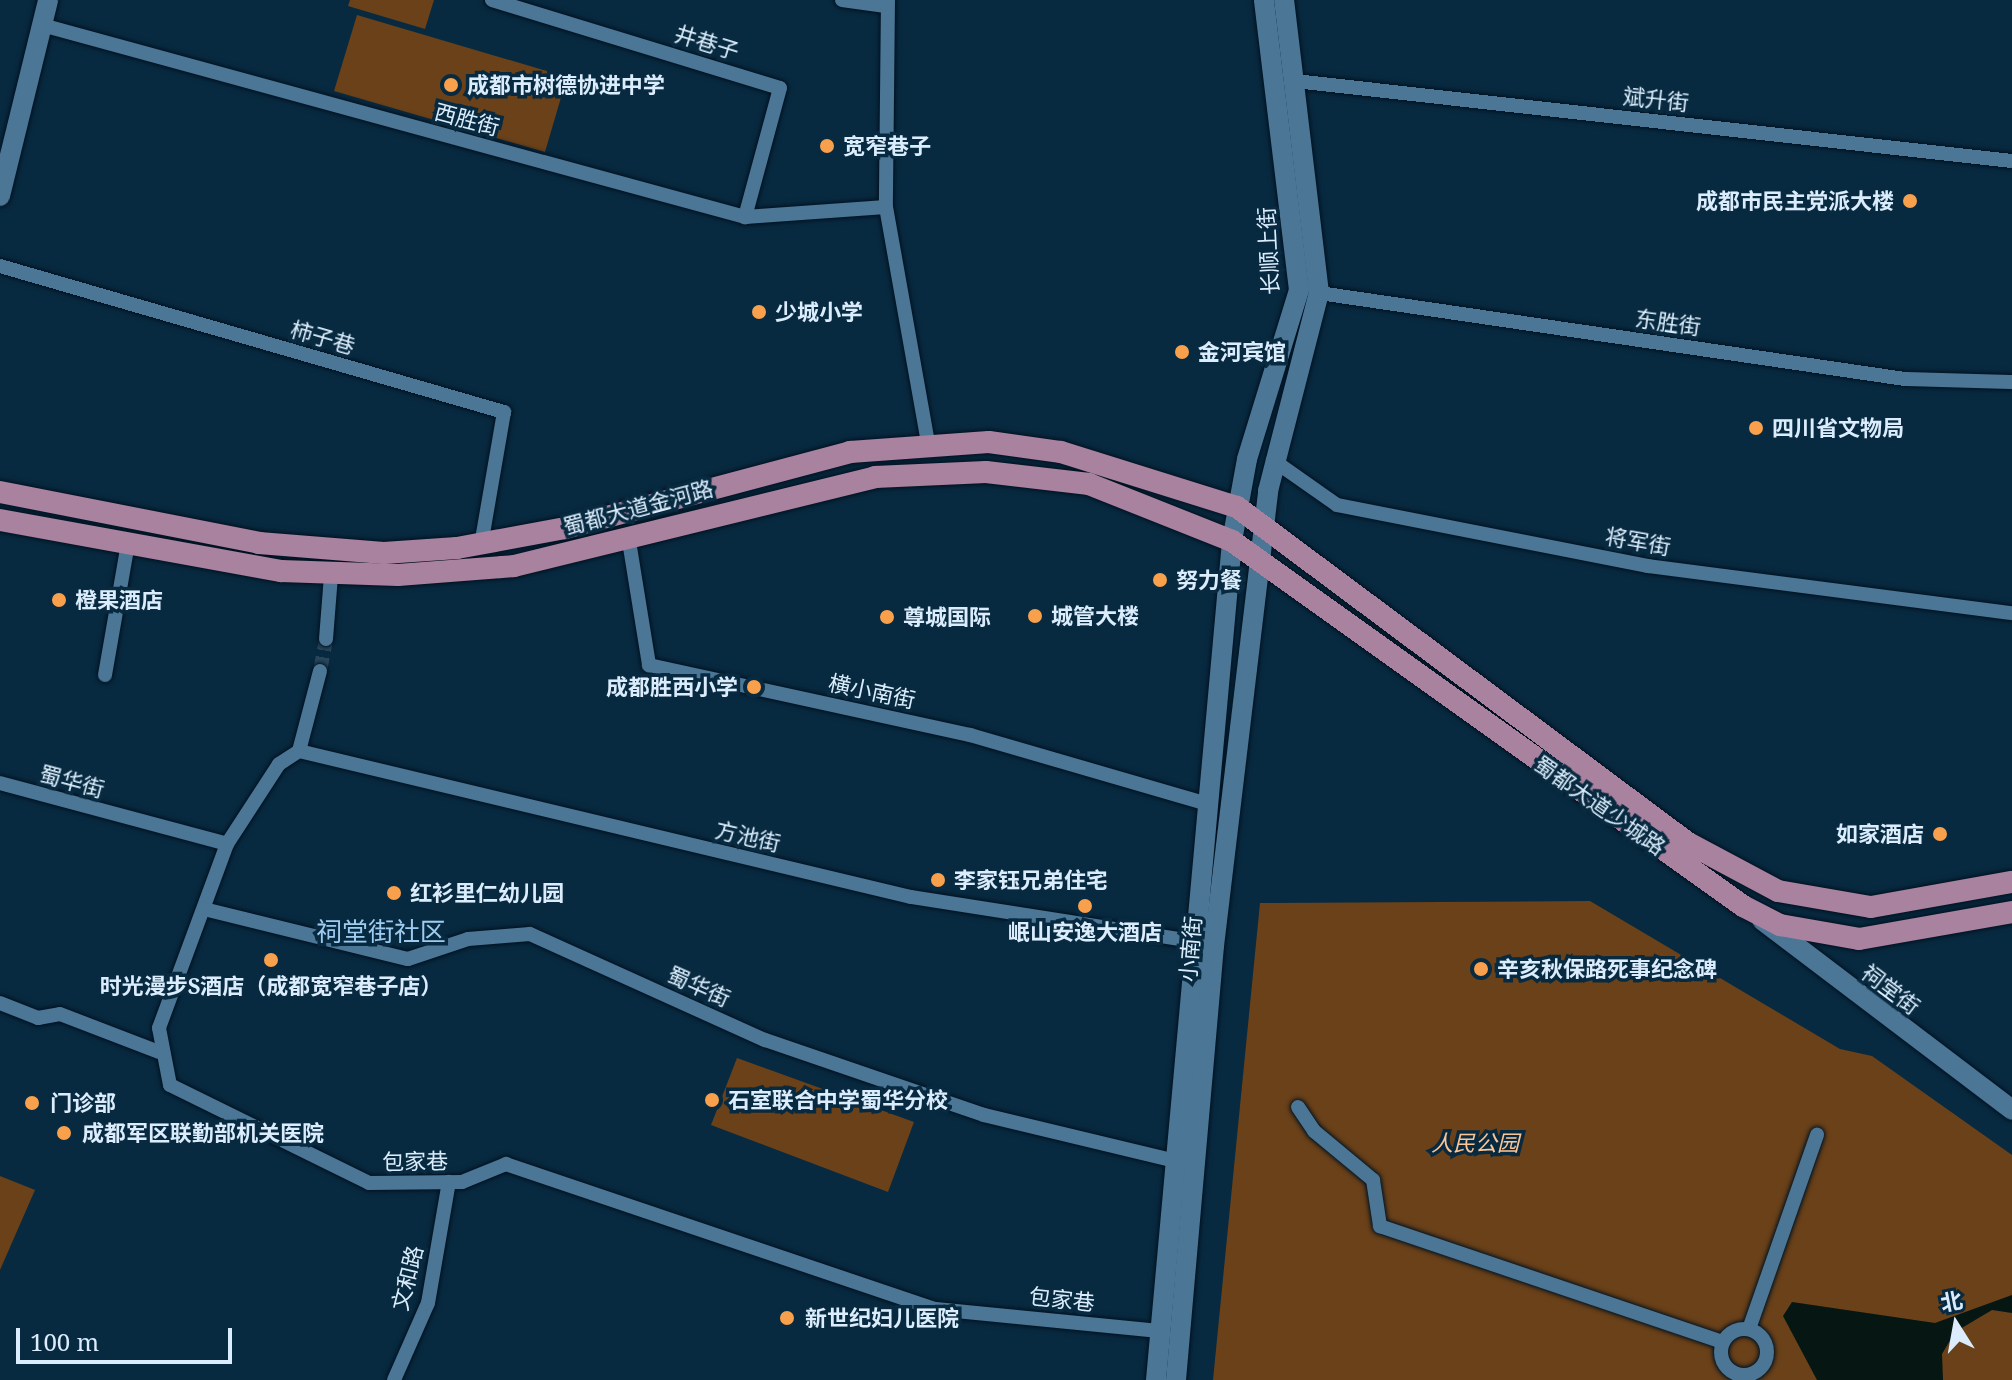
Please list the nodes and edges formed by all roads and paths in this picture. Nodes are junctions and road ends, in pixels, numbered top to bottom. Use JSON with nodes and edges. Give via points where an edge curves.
{"nodes":[{"id":1,"x":48,"y":0,"type":"edge"},
{"id":2,"x":492,"y":0,"type":"edge"},
{"id":3,"x":842,"y":0,"type":"edge"},
{"id":4,"x":1264,"y":0,"type":"edge"},
{"id":5,"x":1284,"y":0,"type":"edge"},
{"id":6,"x":887,"y":3,"type":"edge"},
{"id":7,"x":42,"y":25,"type":"junction"},
{"id":8,"x":1295,"y":81,"type":"junction"},
{"id":9,"x":2012,"y":161,"type":"edge"},
{"id":10,"x":0,"y":196,"type":"edge"},
{"id":11,"x":886,"y":207,"type":"junction"},
{"id":12,"x":745,"y":217,"type":"junction"},
{"id":13,"x":0,"y":266,"type":"edge"},
{"id":14,"x":1319,"y":293,"type":"junction"},
{"id":15,"x":2012,"y":382,"type":"edge"},
{"id":16,"x":928,"y":442,"type":"junction"},
{"id":17,"x":1273,"y":460,"type":"junction"},
{"id":18,"x":0,"y":492,"type":"edge"},
{"id":19,"x":1237,"y":507,"type":"junction"},
{"id":20,"x":0,"y":520,"type":"edge"},
{"id":21,"x":1265,"y":524,"type":"junction"},
{"id":22,"x":629,"y":541,"type":"junction"},
{"id":23,"x":1232,"y":541,"type":"junction"},
{"id":24,"x":128,"y":543,"type":"junction"},
{"id":25,"x":481,"y":545,"type":"junction"},
{"id":26,"x":1260,"y":559,"type":"junction"},
{"id":27,"x":331,"y":576,"type":"junction"},
{"id":28,"x":2012,"y":613,"type":"edge"},
{"id":29,"x":326,"y":639,"type":"tunnel mouth"},
{"id":30,"x":320,"y":671,"type":"tunnel mouth"},
{"id":31,"x":105,"y":675,"type":"dead end"},
{"id":32,"x":299,"y":751,"type":"junction"},
{"id":33,"x":0,"y":783,"type":"edge"},
{"id":34,"x":1204,"y":803,"type":"junction"},
{"id":35,"x":227,"y":844,"type":"junction"},
{"id":36,"x":2012,"y":882,"type":"edge"},
{"id":37,"x":1743,"y":906,"type":"junction"},
{"id":38,"x":204,"y":909,"type":"junction"},
{"id":39,"x":2012,"y":912,"type":"edge"},
{"id":40,"x":1191,"y":941,"type":"junction"},
{"id":41,"x":0,"y":1003,"type":"edge"},
{"id":42,"x":159,"y":1052,"type":"junction"},
{"id":43,"x":1298,"y":1107,"type":"dead end"},
{"id":44,"x":2012,"y":1110,"type":"edge"},
{"id":45,"x":1817,"y":1135,"type":"dead end"},
{"id":46,"x":1176,"y":1161,"type":"junction"},
{"id":47,"x":449,"y":1182,"type":"junction"},
{"id":48,"x":1749,"y":1329,"type":"junction"},
{"id":49,"x":1160,"y":1331,"type":"junction"},
{"id":50,"x":1723,"y":1342,"type":"junction"},
{"id":51,"x":394,"y":1380,"type":"edge"},
{"id":52,"x":1156,"y":1380,"type":"edge"},
{"id":53,"x":1176,"y":1380,"type":"edge"}],
"edges":[{"from":1,"to":7,"type":"main road"},
{"from":2,"to":12,"type":"street","name":"井巷子","via":[[780,88]]},
{"from":3,"to":6,"type":"street"},
{"from":4,"to":19,"type":"main road","name":"长顺上街","via":[[1299,290]]},
{"from":5,"to":8,"type":"main road","name":"长顺上街"},
{"from":6,"to":11,"type":"street"},
{"from":7,"to":10,"type":"main road"},
{"from":7,"to":12,"type":"street","name":"西胜街"},
{"from":8,"to":9,"type":"street","name":"斌升街"},
{"from":8,"to":14,"type":"main road","name":"长顺上街"},
{"from":11,"to":12,"type":"street","name":"西胜街"},
{"from":11,"to":16,"type":"street"},
{"from":13,"to":25,"type":"street","name":"柿子巷","via":[[504,412]]},
{"from":14,"to":15,"type":"street","name":"东胜街","via":[[1905,379]]},
{"from":14,"to":17,"type":"main road","name":"长顺上街"},
{"from":16,"to":19,"type":"main road","name":"蜀都大道金河路","via":[[1061,452]]},
{"from":16,"to":25,"type":"main road","name":"蜀都大道金河路","via":[[850,452]]},
{"from":17,"to":21,"type":"main road","name":"长顺上街"},
{"from":17,"to":28,"type":"street","name":"将军街","via":[[1337,505],[1648,566]]},
{"from":18,"to":25,"type":"main road","name":"蜀都大道金河路","via":[[322,550]]},
{"from":19,"to":21,"type":"main road","name":"蜀都大道金河路"},
{"from":19,"to":23,"type":"main road","name":"长顺上街"},
{"from":20,"to":24,"type":"main road","name":"蜀都大道金河路"},
{"from":21,"to":26,"type":"main road","name":"小南街"},
{"from":21,"to":36,"type":"main road","name":"蜀都大道少城路","via":[[1688,843],[1778,891],[1871,907]]},
{"from":22,"to":23,"type":"main road","name":"蜀都大道金河路","via":[[845,483],[937,472],[1089,484]]},
{"from":22,"to":27,"type":"main road","name":"蜀都大道金河路","via":[[514,566]]},
{"from":22,"to":34,"type":"street","name":"横小南街","via":[[649,665],[970,735]]},
{"from":23,"to":26,"type":"main road","name":"蜀都大道少城路"},
{"from":23,"to":34,"type":"main road","name":"小南街"},
{"from":24,"to":27,"type":"main road","name":"蜀都大道金河路"},
{"from":24,"to":31,"type":"street"},
{"from":26,"to":37,"type":"main road","name":"蜀都大道少城路"},
{"from":26,"to":53,"type":"main road","name":"小南街","via":[[1215,933]]},
{"from":27,"to":29,"type":"street"},
{"from":30,"to":32,"type":"street"},
{"from":32,"to":35,"type":"street","via":[[279,764]]},
{"from":32,"to":40,"type":"street","name":"方池街","via":[[911,897]]},
{"from":33,"to":35,"type":"street","name":"蜀华街"},
{"from":34,"to":40,"type":"main road","name":"小南街"},
{"from":35,"to":38,"type":"street"},
{"from":37,"to":39,"type":"main road","name":"蜀都大道少城路","via":[[1780,925],[1859,939]]},
{"from":37,"to":44,"type":"main road","name":"祠堂街"},
{"from":38,"to":42,"type":"street","via":[[159,1028]]},
{"from":38,"to":46,"type":"street","name":"蜀华街","via":[[408,959],[468,939],[530,934],[765,1040],[984,1115]]},
{"from":40,"to":46,"type":"main road","name":"小南街"},
{"from":41,"to":42,"type":"street","via":[[38,1018],[60,1014]]},
{"from":42,"to":47,"type":"street","name":"包家巷","via":[[170,1085],[369,1183]]},
{"from":43,"to":50,"type":"street","via":[[1314,1131],[1373,1180],[1380,1226]]},
{"from":45,"to":48,"type":"street"},
{"from":46,"to":49,"type":"main road","name":"小南街"},
{"from":47,"to":49,"type":"street","name":"包家巷","via":[[506,1164],[935,1309]]},
{"from":47,"to":51,"type":"street","name":"文和路","via":[[428,1303]]},
{"from":48,"to":50,"type":"street"},
{"from":48,"to":50,"type":"street","via":[[1767,1344],[1758,1372],[1729,1370]]},
{"from":49,"to":52,"type":"main road","name":"小南街"}]}
